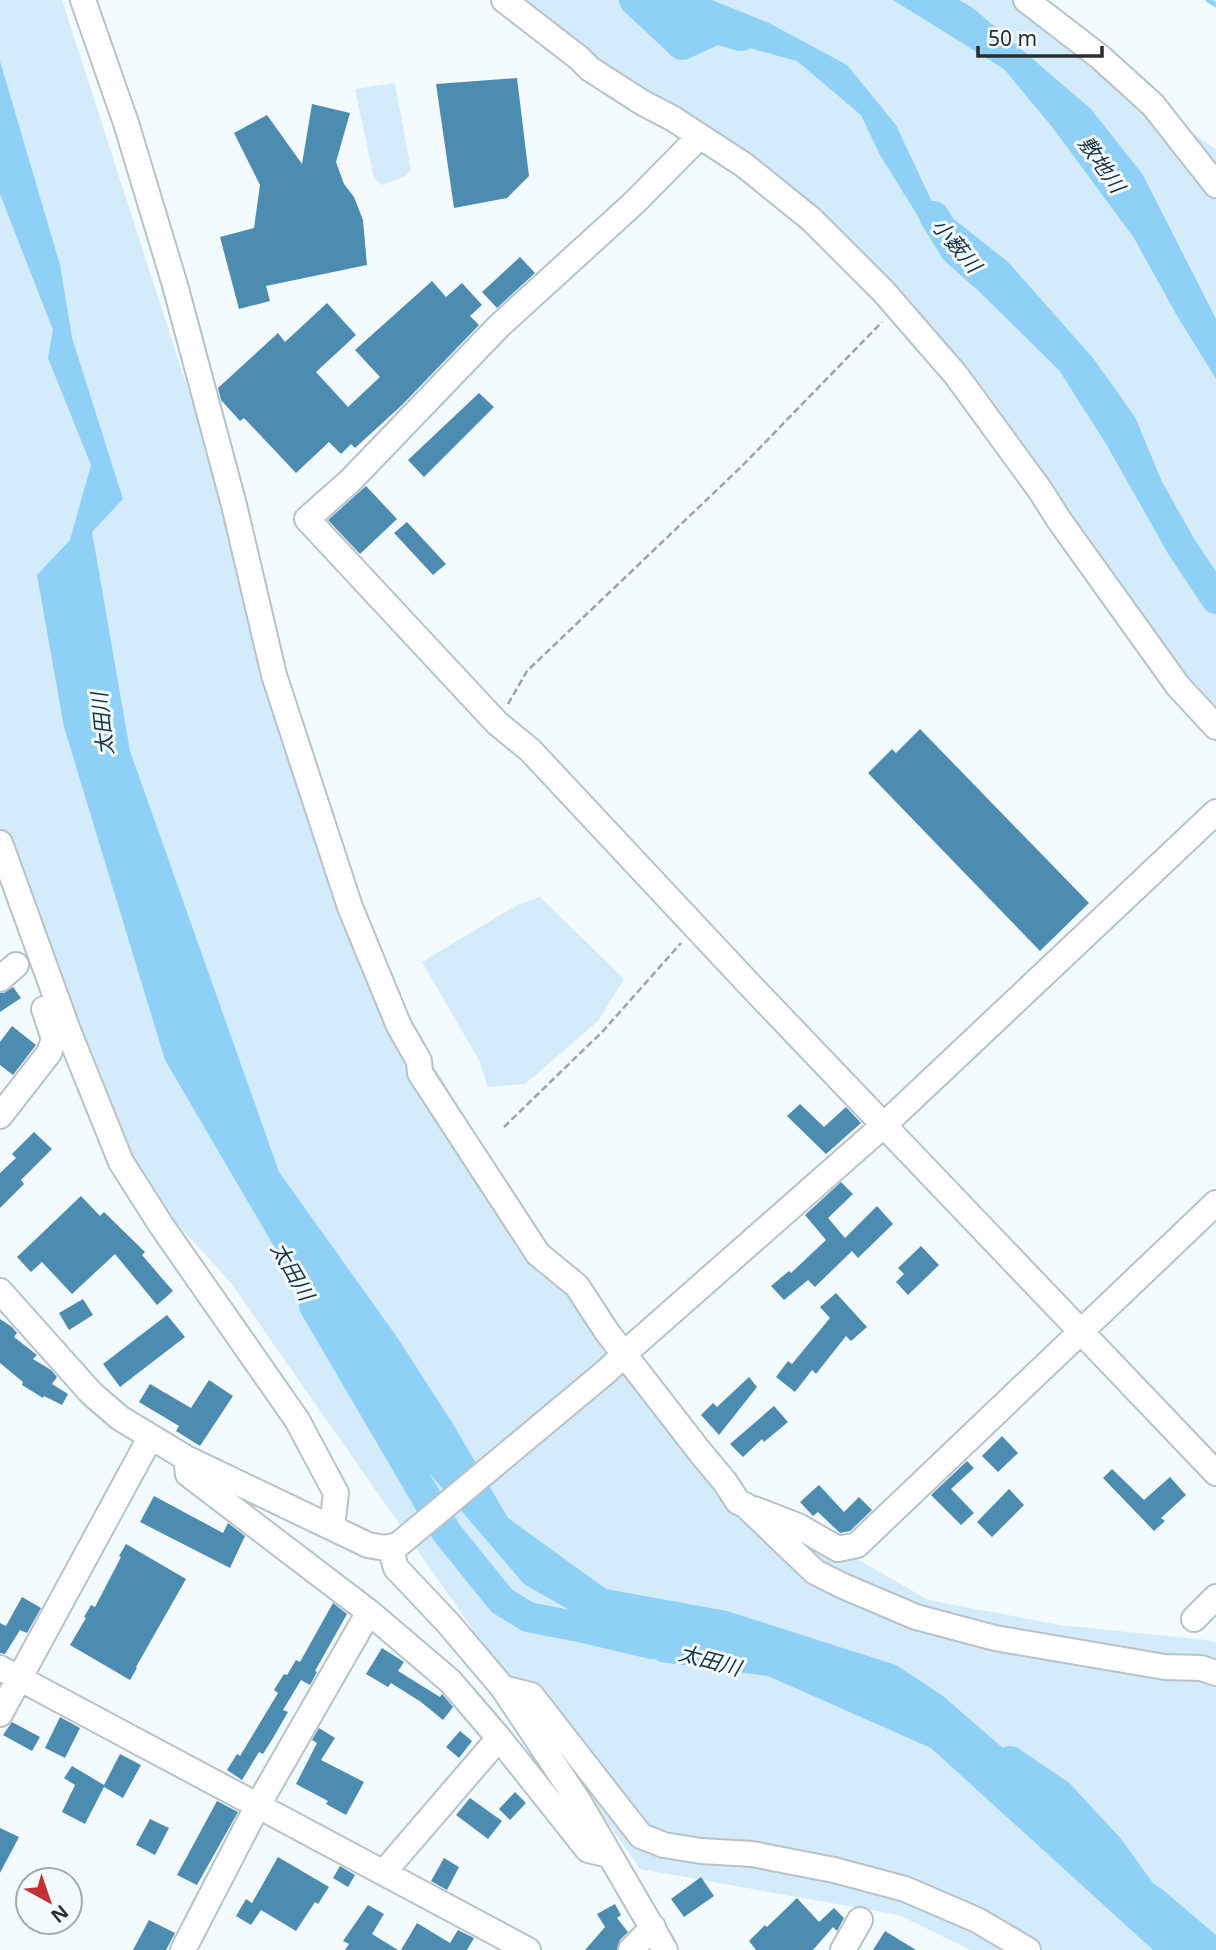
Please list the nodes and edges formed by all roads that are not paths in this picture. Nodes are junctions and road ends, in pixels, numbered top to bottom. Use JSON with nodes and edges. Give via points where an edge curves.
{"nodes":[{"id":1,"x":83,"y":0,"type":"edge"},
{"id":2,"x":504,"y":0,"type":"edge"},
{"id":3,"x":1026,"y":0,"type":"edge"},
{"id":4,"x":699,"y":137,"type":"junction"},
{"id":5,"x":1216,"y":185,"type":"edge"},
{"id":6,"x":1216,"y":727,"type":"edge"},
{"id":7,"x":1216,"y":812,"type":"edge"},
{"id":8,"x":0,"y":843,"type":"edge"},
{"id":9,"x":29,"y":926,"type":"junction"},
{"id":10,"x":0,"y":1116,"type":"edge"},
{"id":11,"x":884,"y":1125,"type":"junction"},
{"id":12,"x":1216,"y":1203,"type":"edge"},
{"id":13,"x":0,"y":1291,"type":"edge"},
{"id":14,"x":1082,"y":1333,"type":"junction"},
{"id":15,"x":616,"y":1361,"type":"junction"},
{"id":16,"x":150,"y":1438,"type":"junction"},
{"id":17,"x":186,"y":1458,"type":"junction"},
{"id":18,"x":1216,"y":1474,"type":"edge"},
{"id":19,"x":745,"y":1505,"type":"junction"},
{"id":20,"x":332,"y":1527,"type":"junction"},
{"id":21,"x":394,"y":1546,"type":"junction"},
{"id":22,"x":1216,"y":1597,"type":"edge"},
{"id":23,"x":369,"y":1612,"type":"junction"},
{"id":24,"x":1194,"y":1619,"type":"dead end"},
{"id":25,"x":10,"y":1673,"type":"edge"},
{"id":26,"x":1216,"y":1673,"type":"edge"},
{"id":27,"x":503,"y":1688,"type":"junction"},
{"id":28,"x":0,"y":1714,"type":"edge"},
{"id":29,"x":499,"y":1738,"type":"junction"},
{"id":30,"x":258,"y":1805,"type":"junction"},
{"id":31,"x":609,"y":1855,"type":"junction"},
{"id":32,"x":383,"y":1872,"type":"junction"},
{"id":33,"x":860,"y":1920,"type":"dead end"},
{"id":34,"x":653,"y":1927,"type":"junction"},
{"id":35,"x":494,"y":1942,"type":"edge"},
{"id":36,"x":183,"y":1950,"type":"edge"},
{"id":37,"x":528,"y":1950,"type":"edge"},
{"id":38,"x":631,"y":1950,"type":"edge"},
{"id":39,"x":665,"y":1950,"type":"edge"},
{"id":40,"x":843,"y":1950,"type":"edge"},
{"id":41,"x":1028,"y":1950,"type":"edge"}],
"edges":[{"from":1,"to":15,"type":"street","via":[[175,285],[274,675],[350,907],[399,1026],[419,1061],[420,1073],[538,1254],[577,1286],[607,1332]]},
{"from":2,"to":4,"type":"street","via":[[590,69]]},
{"from":3,"to":5,"type":"street","via":[[1153,104]]},
{"from":4,"to":6,"type":"street","via":[[744,165],[811,219],[897,307],[956,375],[1178,686]]},
{"from":4,"to":11,"type":"street","via":[[499,326],[350,481],[307,519]]},
{"from":7,"to":11,"type":"street"},
{"from":8,"to":9,"type":"street"},
{"from":9,"to":10,"type":"street","via":[[33,977],[54,1039],[49,1053]]},
{"from":9,"to":20,"type":"street","via":[[121,1162],[297,1420],[336,1493]]},
{"from":11,"to":14,"type":"street"},
{"from":11,"to":15,"type":"street"},
{"from":12,"to":14,"type":"street"},
{"from":13,"to":16,"type":"street","via":[[92,1394]]},
{"from":14,"to":18,"type":"street"},
{"from":14,"to":19,"type":"street","via":[[857,1545],[838,1549],[798,1526]]},
{"from":15,"to":19,"type":"street"},
{"from":15,"to":21,"type":"street"},
{"from":16,"to":17,"type":"street"},
{"from":16,"to":25,"type":"street"},
{"from":17,"to":20,"type":"street"},
{"from":17,"to":23,"type":"street","via":[[188,1474]]},
{"from":19,"to":26,"type":"street","via":[[815,1572],[916,1617],[995,1638]]},
{"from":20,"to":21,"type":"street","via":[[368,1545]]},
{"from":21,"to":27,"type":"street","via":[[396,1568]]},
{"from":22,"to":24,"type":"street"},
{"from":23,"to":29,"type":"street","via":[[450,1681]]},
{"from":23,"to":30,"type":"street"},
{"from":25,"to":28,"type":"street"},
{"from":25,"to":30,"type":"street"},
{"from":27,"to":31,"type":"street"},
{"from":27,"to":41,"type":"street","via":[[531,1695],[641,1836],[664,1845],[752,1854],[834,1870],[905,1889],[977,1920]]},
{"from":29,"to":31,"type":"street","via":[[588,1850]]},
{"from":29,"to":32,"type":"street"},
{"from":30,"to":32,"type":"street"},
{"from":30,"to":36,"type":"street"},
{"from":31,"to":34,"type":"street"},
{"from":32,"to":35,"type":"street"},
{"from":33,"to":40,"type":"street"},
{"from":34,"to":38,"type":"street"},
{"from":34,"to":39,"type":"street"},
{"from":35,"to":37,"type":"street"}]}
